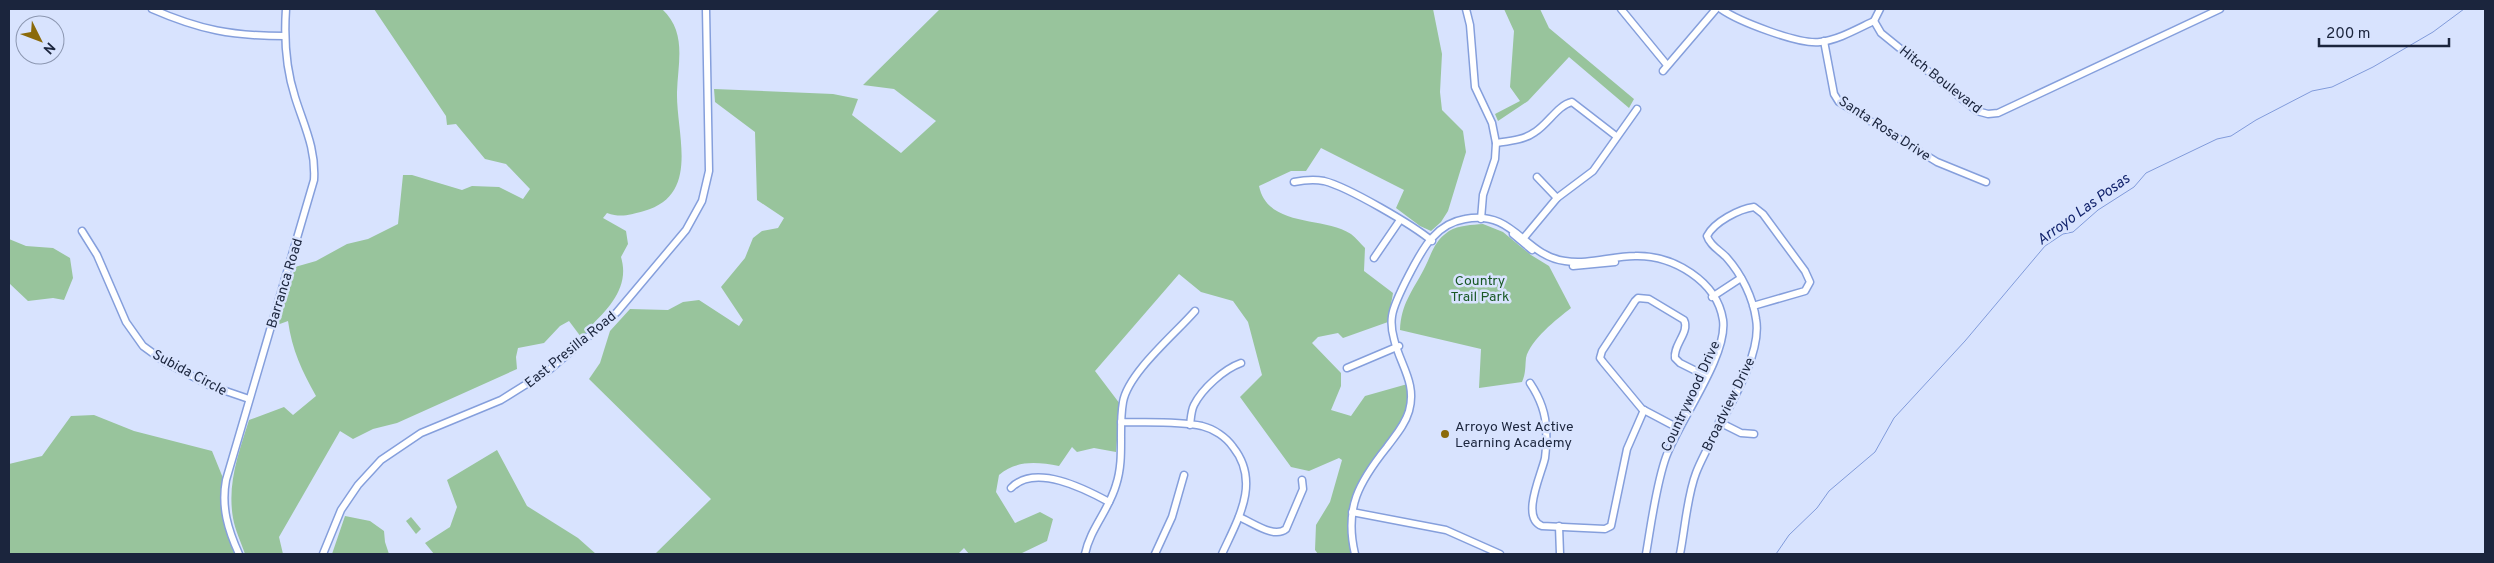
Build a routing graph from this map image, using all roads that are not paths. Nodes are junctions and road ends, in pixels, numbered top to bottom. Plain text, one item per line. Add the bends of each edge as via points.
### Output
1 (152, 9) edge
2 (286, 9) edge
3 (706, 9) edge
4 (1466, 9) edge
5 (1621, 9) edge
6 (1716, 9) edge
7 (1721, 9) edge
8 (1880, 9) edge
9 (2220, 9) edge
10 (1874, 20) junction
11 (285, 36) junction
12 (1824, 41) junction
13 (1637, 109) dead end
14 (1616, 136) junction
15 (1496, 143) junction
16 (1536, 177) dead end
17 (1294, 182) dead end
18 (1986, 182) dead end
19 (1557, 198) junction
20 (1481, 219) junction
21 (1400, 220) junction
22 (82, 231) dead end
23 (1522, 239) junction
24 (1431, 240) junction
25 (1374, 258) dead end
26 (1741, 278) junction
27 (1714, 296) junction
28 (1753, 306) junction
29 (1195, 311) dead end
30 (1398, 346) junction
31 (1241, 363) dead end
32 (1347, 368) dead end
33 (1704, 375) junction
34 (1530, 383) dead end
35 (249, 399) junction
36 (1644, 410) junction
37 (1121, 422) junction
38 (1720, 422) junction
39 (1190, 424) junction
40 (1677, 428) junction
41 (1754, 434) dead end
42 (1184, 475) dead end
43 (1302, 480) dead end
44 (1011, 488) dead end
45 (1109, 502) junction
46 (1354, 512) junction
47 (1239, 517) junction
48 (1559, 526) junction
49 (239, 554) edge
50 (323, 554) edge
51 (1085, 554) edge
52 (1155, 554) edge
53 (1222, 554) edge
54 (1356, 554) edge
55 (1500, 554) edge
56 (1560, 554) edge
57 (1644, 554) edge
58 (1680, 554) edge

1 - 11 street via 221,33
2 - 11 street, Barranca Road
3 - 50 street, East Presilla Road via 709,171 702,201 686,230 617,312 549,370 501,400 420,433 381,460 341,510
4 - 15 street via 1475,87 1492,123
5 - 6 street via 1665,68
7 - 12 street via 1790,38
8 - 10 street
9 - 10 street, Hitch Boulevard via 1998,113 1988,114 1981,113 1961,98 1881,33
10 - 12 street
11 - 35 street, Barranca Road via 291,85 313,147 314,180
12 - 18 street, Santa Rosa Drive via 1833,91 1838,101 1937,162
13 - 14 street
14 - 15 street via 1572,102 1564,105 1533,134
14 - 19 street via 1593,171
15 - 20 street via 1495,159 1483,195
16 - 19 street
17 - 21 street via 1327,182
19 - 23 street
20 - 23 street via 1502,226
20 - 24 street via 1449,227
21 - 24 street
21 - 25 street
22 - 35 street, Subida Circle via 97,255 126,322 143,346 210,386
23 - 27 street via 1543,258 1563,265 1632,260 1655,263 1687,276
24 - 30 street via 1396,310 1394,326
26 - 27 street
26 - 28 street, Broadview Drive
26 - 28 street, Broadview Drive via 1707,236 1732,216 1748,208 1757,208 1810,282 1805,291
27 - 33 street, Countrywood Drive via 1720,328 1716,348
28 - 38 street, Broadview Drive via 1757,329 1755,348
29 - 37 street via 1130,382
30 - 32 street
30 - 46 street via 1414,384 1412,412 1404,429 1366,480
31 - 39 street via 1229,368 1199,397
33 - 36 street via 1675,358 1676,347 1685,329 1684,320 1641,297 1602,350 1600,358
33 - 40 street, Countrywood Drive
34 - 48 street via 1542,404 1546,430 1545,457 1536,484 1532,516 1539,525
35 - 49 street, Barranca Road via 224,495 226,521
36 - 40 street
36 - 48 street via 1629,442 1611,526 1605,529
37 - 39 street
37 - 45 street via 1119,475
38 - 41 street via 1741,433
38 - 58 street, Broadview Drive via 1695,475
39 - 47 street via 1211,429 1231,443 1238,453 1246,472 1247,486
40 - 57 street, Countrywood Drive via 1660,464
42 - 52 street via 1172,516
43 - 47 street via 1297,503 1282,532 1274,533
44 - 45 street via 1020,481 1052,479
45 - 51 street
46 - 54 street via 1352,538
46 - 55 street via 1446,530
47 - 53 street
48 - 56 street

